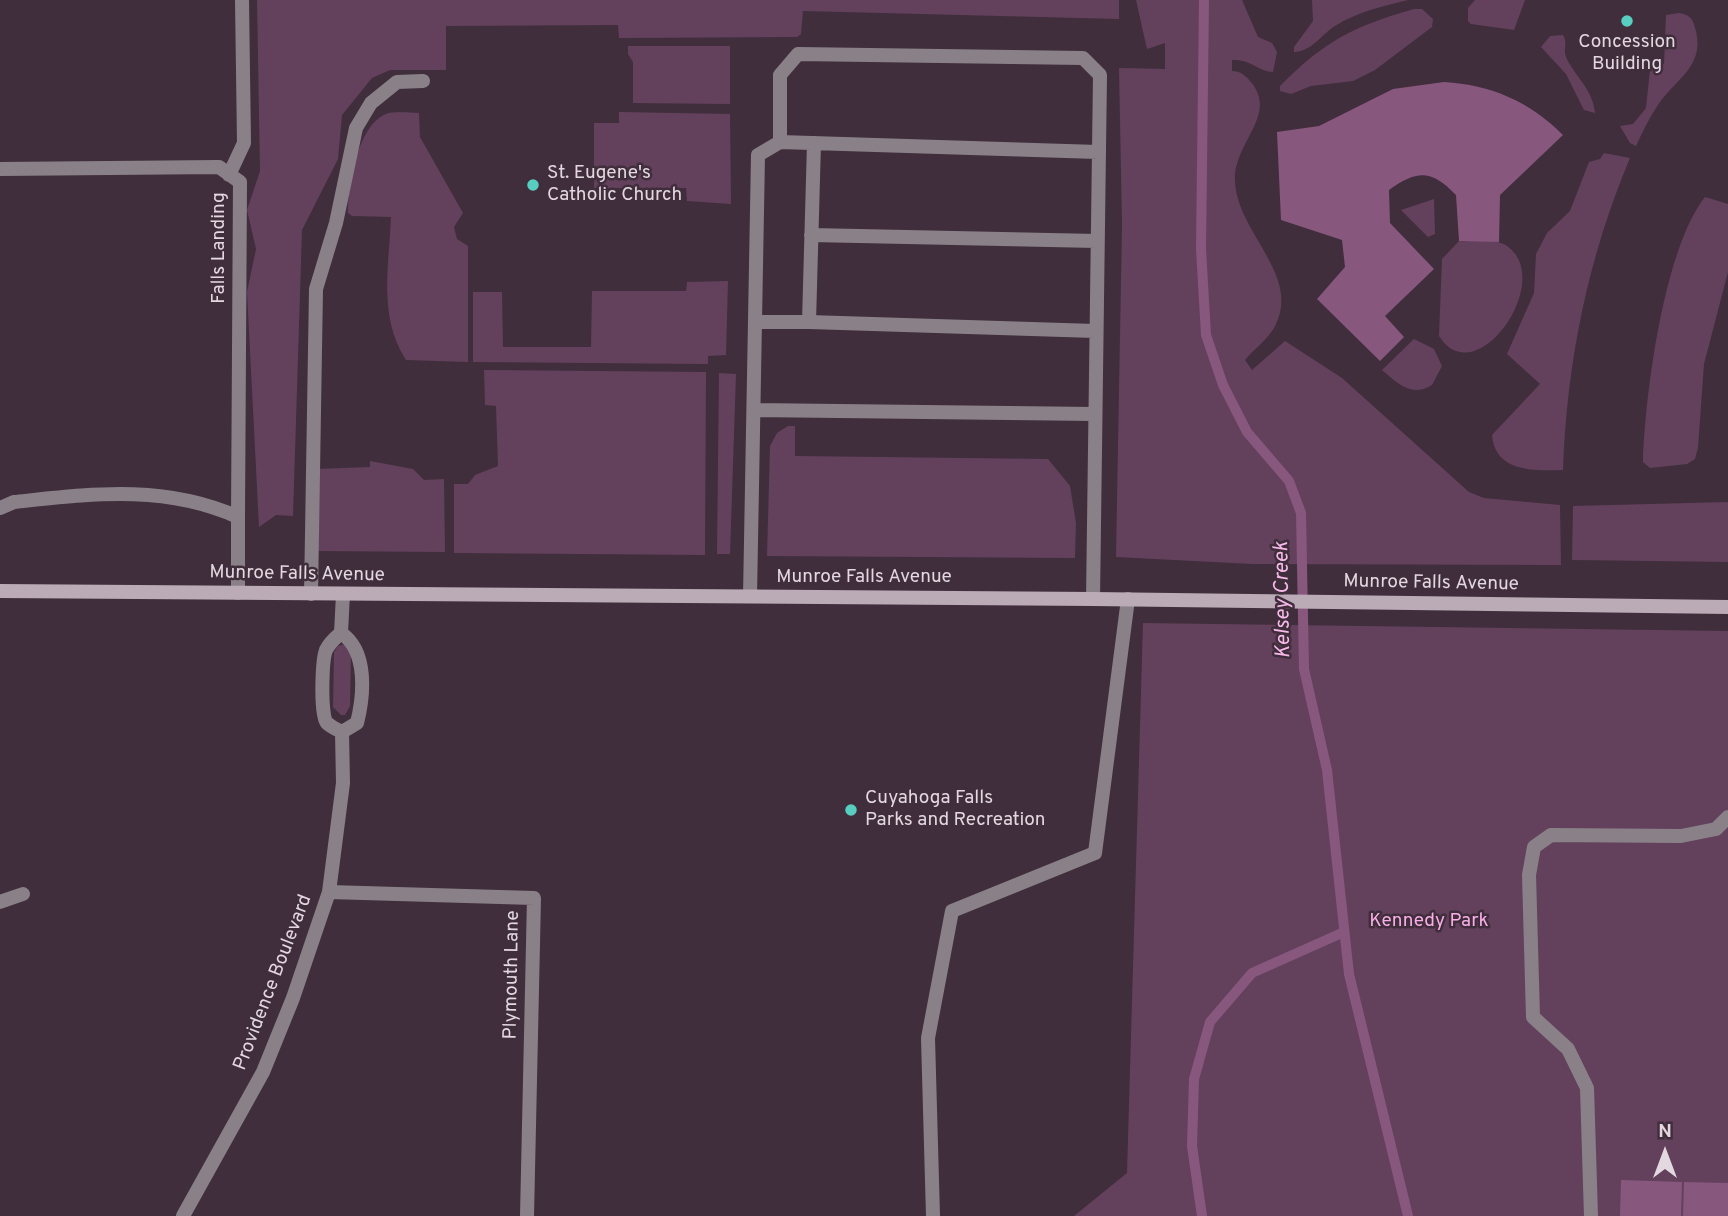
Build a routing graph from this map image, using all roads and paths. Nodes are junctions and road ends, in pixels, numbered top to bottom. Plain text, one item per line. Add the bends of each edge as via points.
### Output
1 (242, 0) edge
2 (423, 81) dead end
3 (780, 142) junction
4 (814, 143) junction
5 (1098, 152) junction
6 (0, 169) edge
7 (229, 175) junction
8 (811, 235) junction
9 (1097, 241) junction
10 (755, 322) junction
11 (809, 322) junction
12 (1095, 331) junction
13 (754, 410) junction
14 (1094, 414) junction
15 (0, 508) edge
16 (238, 517) junction
17 (0, 591) edge
18 (238, 593) junction
19 (311, 594) junction
20 (344, 594) junction
21 (750, 596) junction
22 (1093, 598) junction
23 (1128, 599) junction
24 (1728, 607) edge
25 (341, 633) junction
26 (342, 732) junction
27 (1728, 817) edge
28 (329, 892) junction
29 (23, 894) dead end
30 (0, 902) edge
31 (183, 1216) edge
32 (527, 1216) edge
33 (933, 1216) edge
34 (1591, 1216) edge

1 - 7 street via 244,143
2 - 19 street via 397,82 371,103 356,128 316,289
3 - 4 street
3 - 5 street via 780,75 798,54 1083,58 1100,75
3 - 10 street via 758,155
4 - 5 street
4 - 8 street
5 - 9 street
6 - 7 street, Falls Landing via 219,167
7 - 16 street, Falls Landing via 240,182
8 - 9 street
8 - 11 street
9 - 12 street
10 - 11 street
10 - 13 street
11 - 12 street
12 - 14 street
13 - 14 street
13 - 21 street
14 - 22 street
15 - 16 street via 14,502 110,492 206,502
16 - 18 street, Falls Landing
17 - 18 street, Munroe Falls Avenue
18 - 19 street, Munroe Falls Avenue
19 - 20 street, Munroe Falls Avenue
20 - 21 street, Munroe Falls Avenue
20 - 25 street
21 - 22 street, Munroe Falls Avenue
22 - 23 street, Munroe Falls Avenue
23 - 24 street, Munroe Falls Avenue
23 - 33 street via 1095,853 952,911 928,1038
25 - 26 street via 325,653 324,715 327,723
25 - 26 street via 359,652 360,681 357,723
26 - 28 street, Providence Boulevard via 343,783
27 - 34 street via 1716,829 1681,836 1551,835 1534,847 1529,875 1533,1017 1568,1049 1587,1088
28 - 31 street, Providence Boulevard via 263,1072
28 - 32 street, Plymouth Lane via 534,898
29 - 30 street

